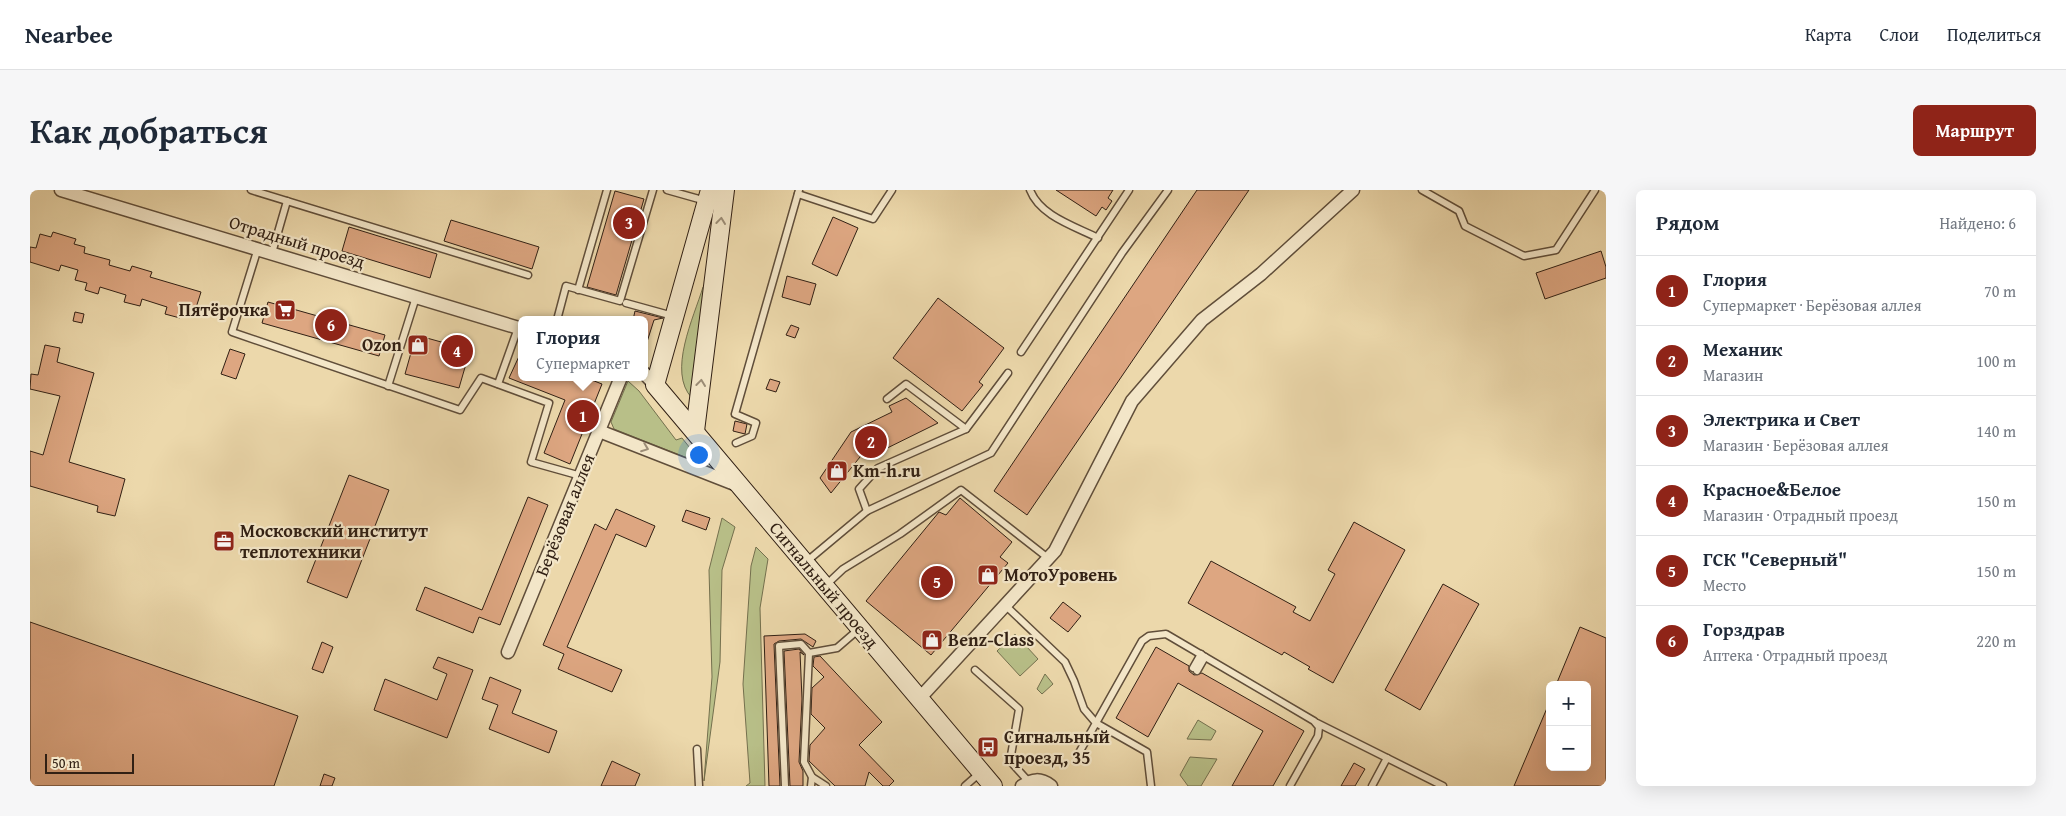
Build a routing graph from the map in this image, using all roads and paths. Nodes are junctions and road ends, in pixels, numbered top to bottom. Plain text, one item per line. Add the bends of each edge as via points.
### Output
1 (61, 190) edge
2 (251, 190) edge
3 (607, 190) edge
4 (653, 190) edge
5 (667, 190) edge
6 (724, 190) edge
7 (892, 190) edge
8 (1030, 190) edge
9 (1129, 190) edge
10 (1168, 190) edge
11 (1353, 190) edge
12 (1422, 190) edge
13 (1595, 190) edge
14 (798, 192) edge
15 (709, 196) edge
16 (287, 201) junction
17 (1098, 238) junction
18 (258, 248) junction
19 (272, 252) junction
20 (528, 275) dead end
21 (578, 290) junction
22 (416, 297) junction
23 (626, 303) dead end
24 (558, 316) edge
25 (674, 316) junction
26 (518, 328) edge
27 (518, 334) edge
28 (1021, 352) dead end
29 (1008, 373) dead end
30 (649, 379) edge
31 (619, 381) edge
32 (498, 384) junction
33 (388, 386) junction
34 (888, 399) dead end
35 (966, 429) junction
36 (599, 431) junction
37 (695, 431) junction
38 (736, 443) dead end
39 (581, 476) junction
40 (738, 485) junction
41 (866, 511) junction
42 (1048, 558) junction
43 (805, 563) junction
44 (825, 586) junction
45 (1005, 605) junction
46 (860, 628) junction
47 (508, 652) dead end
48 (809, 653) junction
49 (1203, 656) junction
50 (1195, 669) dead end
51 (975, 670) dead end
52 (919, 699) junction
53 (1314, 721) junction
54 (1096, 723) junction
55 (697, 749) dead end
56 (1080, 751) dead end
57 (1387, 758) junction
58 (981, 772) junction
59 (812, 777) junction
60 (1025, 784) edge
61 (699, 786) edge
62 (785, 786) edge
63 (811, 786) edge
64 (826, 786) edge
65 (965, 786) edge
66 (993, 786) edge
67 (1051, 786) edge
68 (1151, 786) edge
69 (1290, 786) edge
70 (1372, 786) edge
71 (1443, 786) edge

1 - 18 street, Отрадный проезд
2 - 16 lane
3 - 21 lane
4 - 21 lane via 620,301
5 - 15 lane
37 -> 6 main road
7 - 14 lane via 873,219
8 - 17 lane via 1034,201 1043,209
9 - 17 lane
10 - 41 lane via 1122,253 991,453
11 - 42 street via 1261,274 1202,320 1132,401 1077,511
12 - 13 lane via 1459,211 1464,226 1524,256 1556,250
14 - 38 lane via 735,414 756,423 752,436
15 - 25 main road
16 - 19 lane
16 - 20 lane
17 - 28 lane
18 - 19 street, Отрадный проезд
18 - 33 lane via 232,332
19 - 22 street, Отрадный проезд
21 - 24 lane via 566,286
22 - 26 street, Отрадный проезд
22 - 33 lane
23 - 25 lane
25 - 30 main road
27 - 32 lane
29 - 35 lane
30 - 37 main road, Сигнальный проезд
31 - 36 street, Берёзовая аллея
32 - 33 lane via 481,378 460,410
32 - 39 lane via 549,403 530,462
34 - 35 lane via 906,384
35 - 41 lane via 878,468 859,489
36 - 39 street, Берёзовая аллея
36 -> 40 street
37 - 40 main road, Сигнальный проезд
39 - 47 street, Берёзовая аллея
40 - 43 main road, Сигнальный проезд
41 - 43 lane
42 - 44 lane via 961,490 900,534 843,568
42 - 45 street
43 - 44 main road, Сигнальный проезд
44 - 46 main road, Сигнальный проезд
45 - 52 street
45 - 54 lane via 1065,662 1084,710
46 - 48 lane via 837,648
46 - 52 main road, Сигнальный проезд
48 - 59 lane via 804,762
48 - 62 lane via 801,644 779,646
49 - 50 lane
49 - 53 lane
49 - 54 lane via 1166,634 1150,636 1142,642
51 - 60 lane via 1019,709 1010,761
52 - 58 main road, Сигнальный проезд
53 - 57 lane
53 - 69 lane via 1319,727 1318,736
54 - 56 lane
54 - 68 lane via 1147,752
55 - 61 lane
57 - 70 lane
57 - 71 lane
58 - 65 lane
58 - 66 main road, Сигнальный проезд
59 - 63 lane
59 - 64 lane
60 - 67 street via 1043,780

